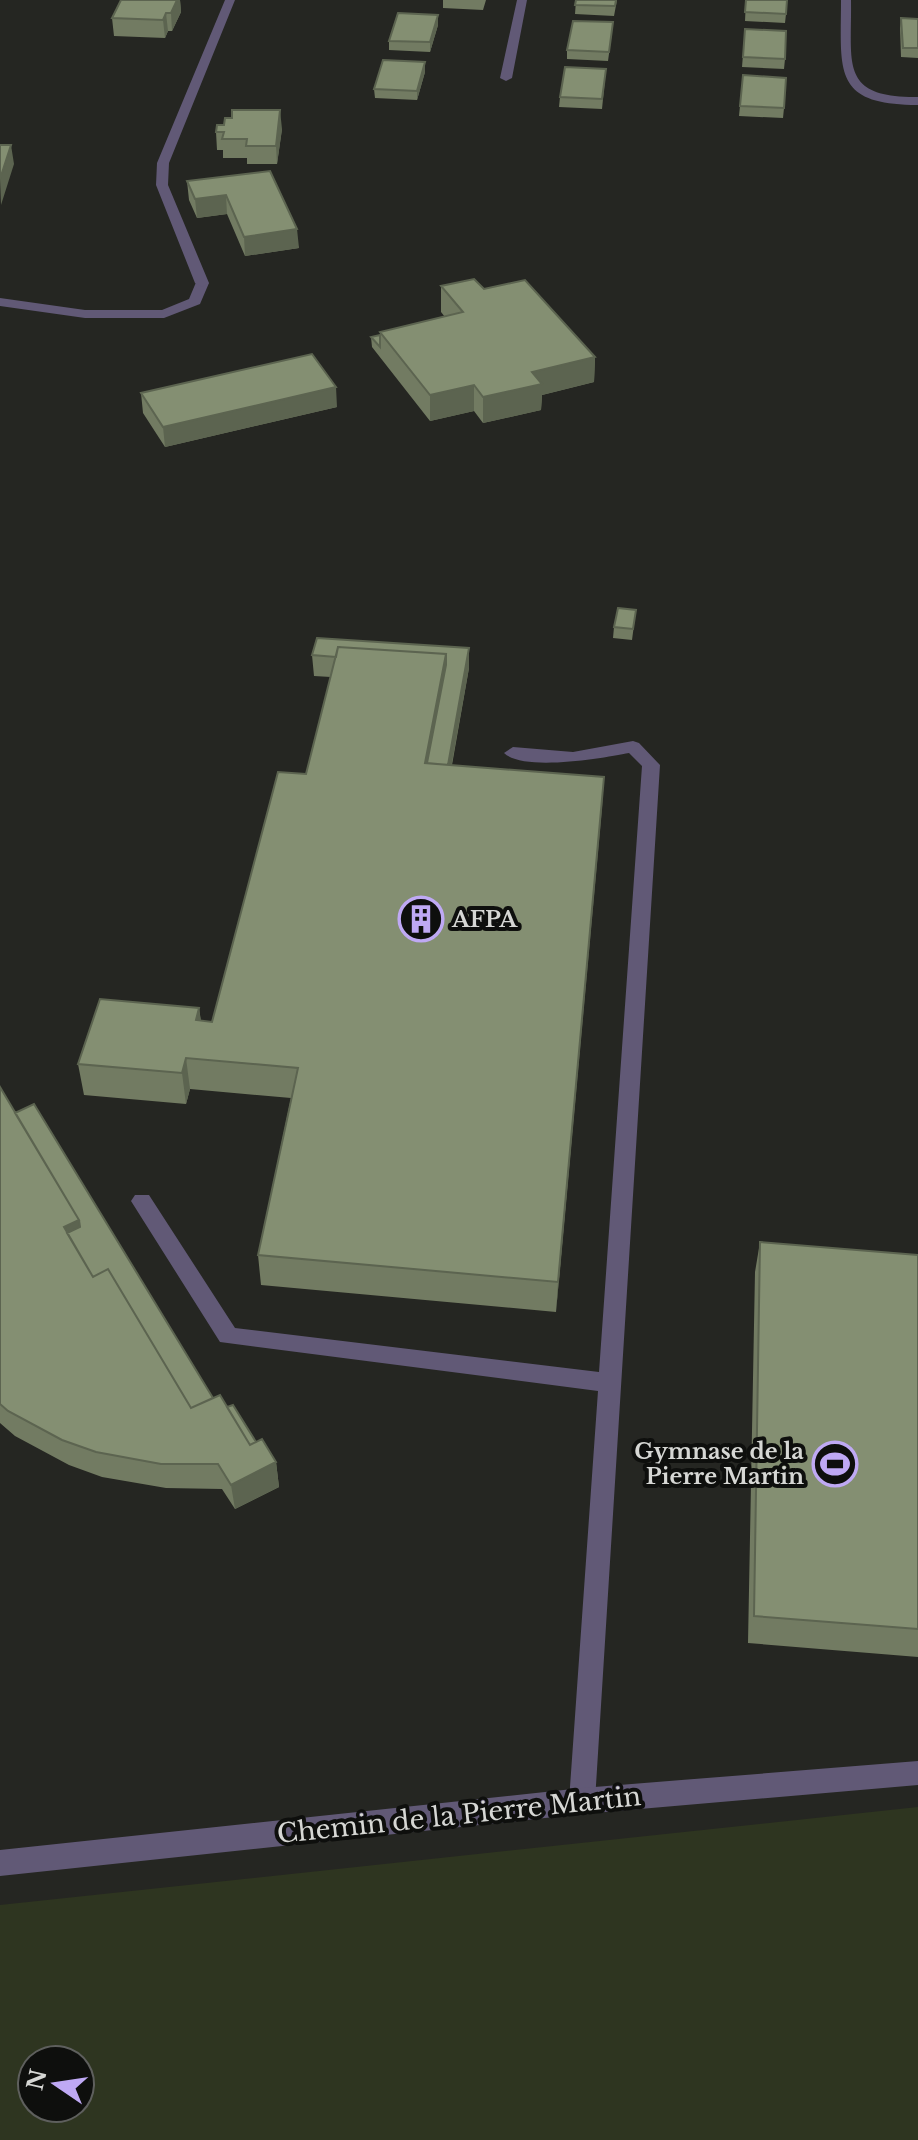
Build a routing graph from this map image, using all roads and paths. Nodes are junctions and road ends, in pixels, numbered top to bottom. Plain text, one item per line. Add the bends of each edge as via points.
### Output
1 (230, 0) edge
2 (522, 0) edge
3 (846, 0) edge
4 (506, 78) dead end
5 (918, 101) edge
6 (0, 302) edge
7 (513, 753) dead end
8 (142, 1201) dead end
9 (611, 1383) junction
10 (918, 1773) edge
11 (582, 1801) junction
12 (0, 1863) edge

1 - 6 street via 163,163 162,185 202,283 195,301 164,314 85,314
2 - 4 street
3 - 5 street via 849,78 859,93
7 - 9 street via 573,758 633,747 651,765
8 - 9 street via 228,1336
9 - 11 street
10 - 11 street, Chemin de la Pierre Martin
11 - 12 street, Chemin de la Pierre Martin

